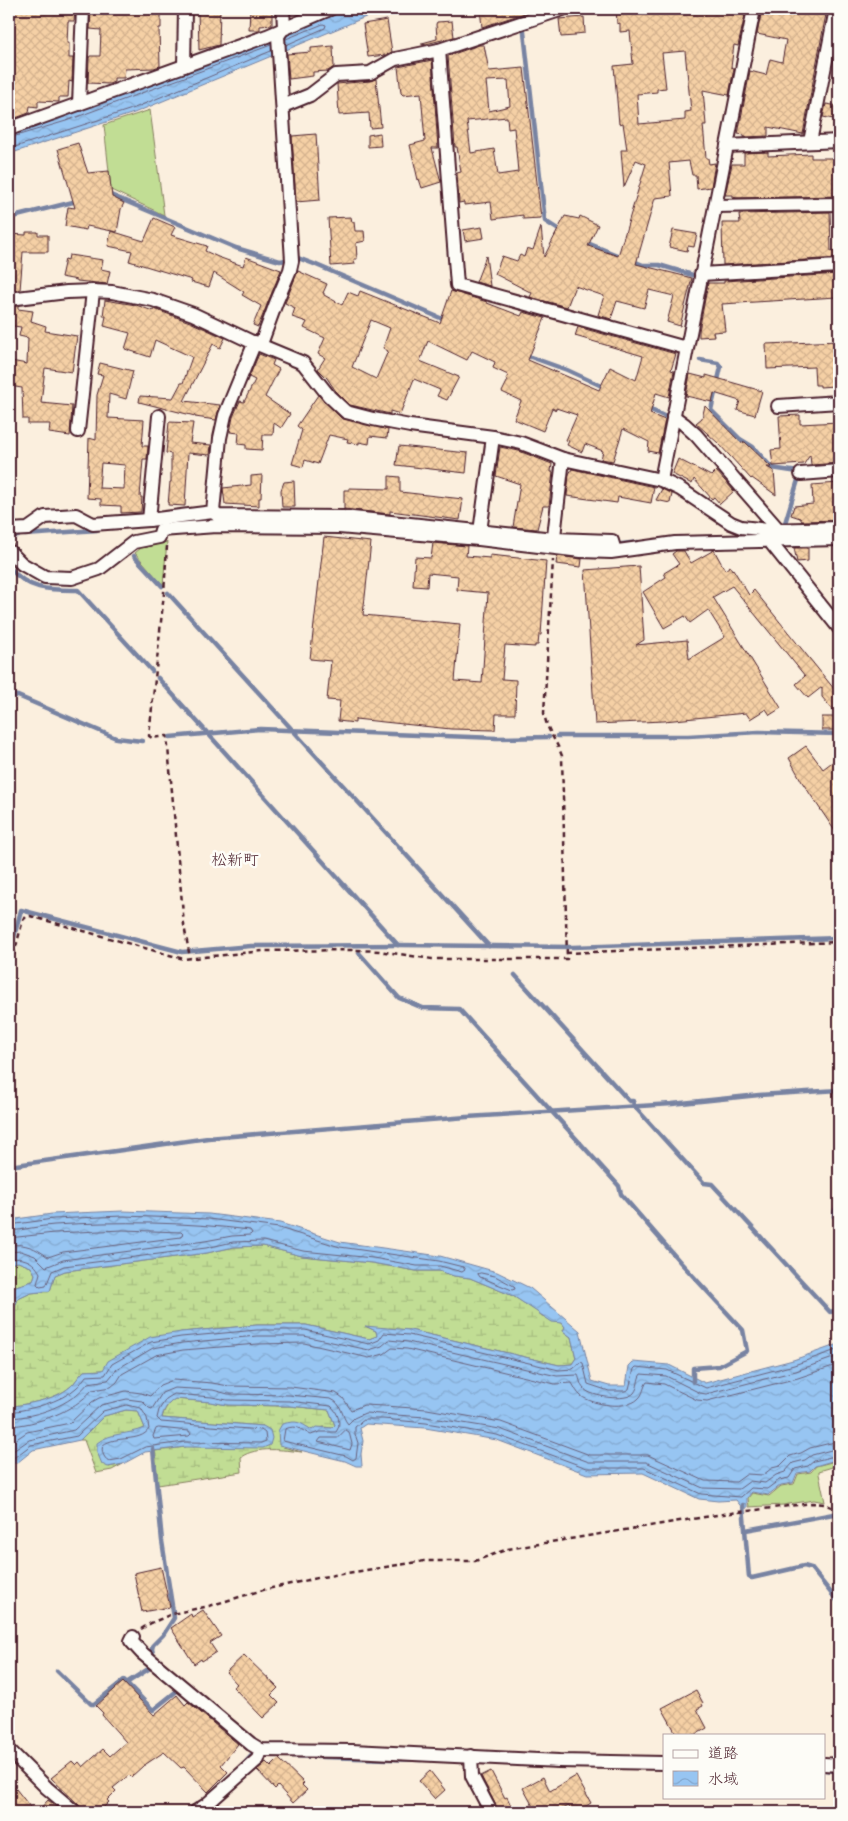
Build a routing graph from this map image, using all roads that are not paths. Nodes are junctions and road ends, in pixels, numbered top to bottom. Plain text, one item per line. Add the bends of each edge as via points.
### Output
1 (83, 9) edge
2 (185, 9) edge
3 (283, 9) edge
4 (330, 9) edge
5 (562, 9) edge
6 (754, 9) edge
7 (836, 9) edge
8 (281, 31) junction
9 (439, 50) junction
10 (184, 66) junction
11 (79, 104) junction
12 (283, 106) junction
13 (9, 129) edge
14 (839, 141) edge
15 (810, 142) junction
16 (727, 146) junction
17 (839, 204) edge
18 (715, 206) junction
19 (839, 266) edge
20 (701, 274) junction
21 (93, 291) junction
22 (9, 299) edge
23 (258, 344) junction
24 (686, 348) junction
25 (839, 402) edge
26 (778, 406) dead end
27 (159, 416) dead end
28 (673, 416) junction
29 (78, 431) dead end
30 (493, 437) junction
31 (563, 458) junction
32 (839, 471) edge
33 (801, 474) dead end
34 (661, 480) junction
35 (214, 512) junction
36 (150, 520) junction
37 (839, 528) edge
38 (9, 530) edge
39 (770, 534) junction
40 (479, 535) junction
41 (839, 539) edge
42 (554, 545) junction
43 (9, 551) edge
44 (839, 628) edge
45 (133, 1637) road end
46 (9, 1750) edge
47 (261, 1750) junction
48 (471, 1760) junction
49 (663, 1762) edge
50 (826, 1764) edge
51 (839, 1765) edge
52 (75, 1812) edge
53 (195, 1812) edge
54 (491, 1812) edge

1 - 11 street
2 - 10 street
3 - 8 street
4 - 8 street
5 - 9 street
6 - 16 street
7 - 15 street
8 - 10 street
8 - 12 street via 279,56
9 - 12 street via 395,59 370,73 336,75 310,95
9 - 24 street via 457,285
10 - 11 street
11 - 13 street
12 - 23 street via 292,258 290,270
14 - 15 street
15 - 16 street
16 - 18 street
17 - 18 street
18 - 20 street
19 - 20 street
20 - 24 street
21 - 22 street
21 - 23 street via 153,300 193,314
21 - 29 street
23 - 30 street via 303,363 333,401 346,412 410,426
23 - 35 street via 225,415
24 - 28 street
25 - 26 street
27 - 36 street
28 - 34 street
28 - 39 street via 696,435
30 - 31 street
30 - 40 street
31 - 34 street
31 - 42 street
32 - 33 street
34 - 39 street via 692,496 731,523
35 - 36 street
35 - 40 street via 218,516 343,516
36 - 38 street via 93,524 76,515 45,517 28,529
37 - 39 street
39 - 41 street
39 - 42 street via 614,547 612,542
39 - 44 street via 819,605
40 - 42 street
40 - 43 street via 329,527 216,526 161,530 158,537 134,542 99,569 72,578 45,577 22,564
45 - 47 street via 134,1646 152,1662
46 - 52 street
47 - 48 street via 352,1751
47 - 53 street via 258,1759
48 - 49 street
48 - 54 street via 472,1776
50 - 51 street

